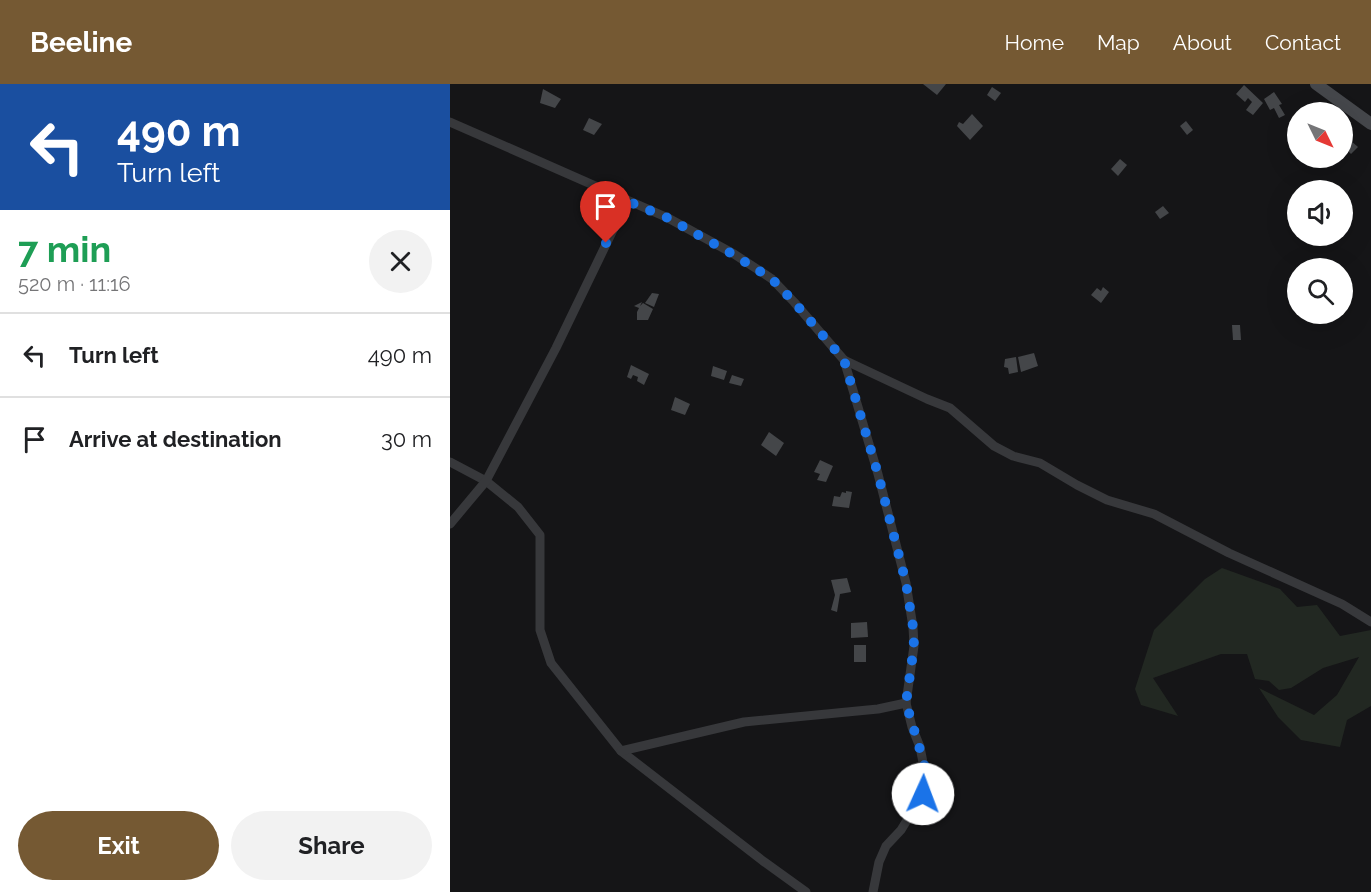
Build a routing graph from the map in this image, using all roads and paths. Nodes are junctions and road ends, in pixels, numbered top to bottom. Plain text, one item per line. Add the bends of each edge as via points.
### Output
1 (1316, 84) edge
2 (450, 122) edge
3 (1371, 124) edge
4 (627, 201) junction
5 (844, 360) junction
6 (450, 462) edge
7 (486, 481) junction
8 (450, 524) edge
9 (1371, 622) edge
10 (906, 703) junction
11 (621, 751) junction
12 (806, 892) edge
13 (873, 892) edge

1 - 3 main road
2 - 4 street
4 - 5 street via 668,218 772,279
4 - 7 street
5 - 9 street via 950,408 994,446 1013,456 1040,463 1107,500 1154,514 1228,554 1342,604
5 - 10 street via 906,583 914,646
6 - 7 street
7 - 8 street
7 - 11 street via 518,507 540,535 540,630 551,663
10 - 11 street via 744,722
10 - 13 street via 924,763 925,786 917,805 886,846
11 - 12 street

